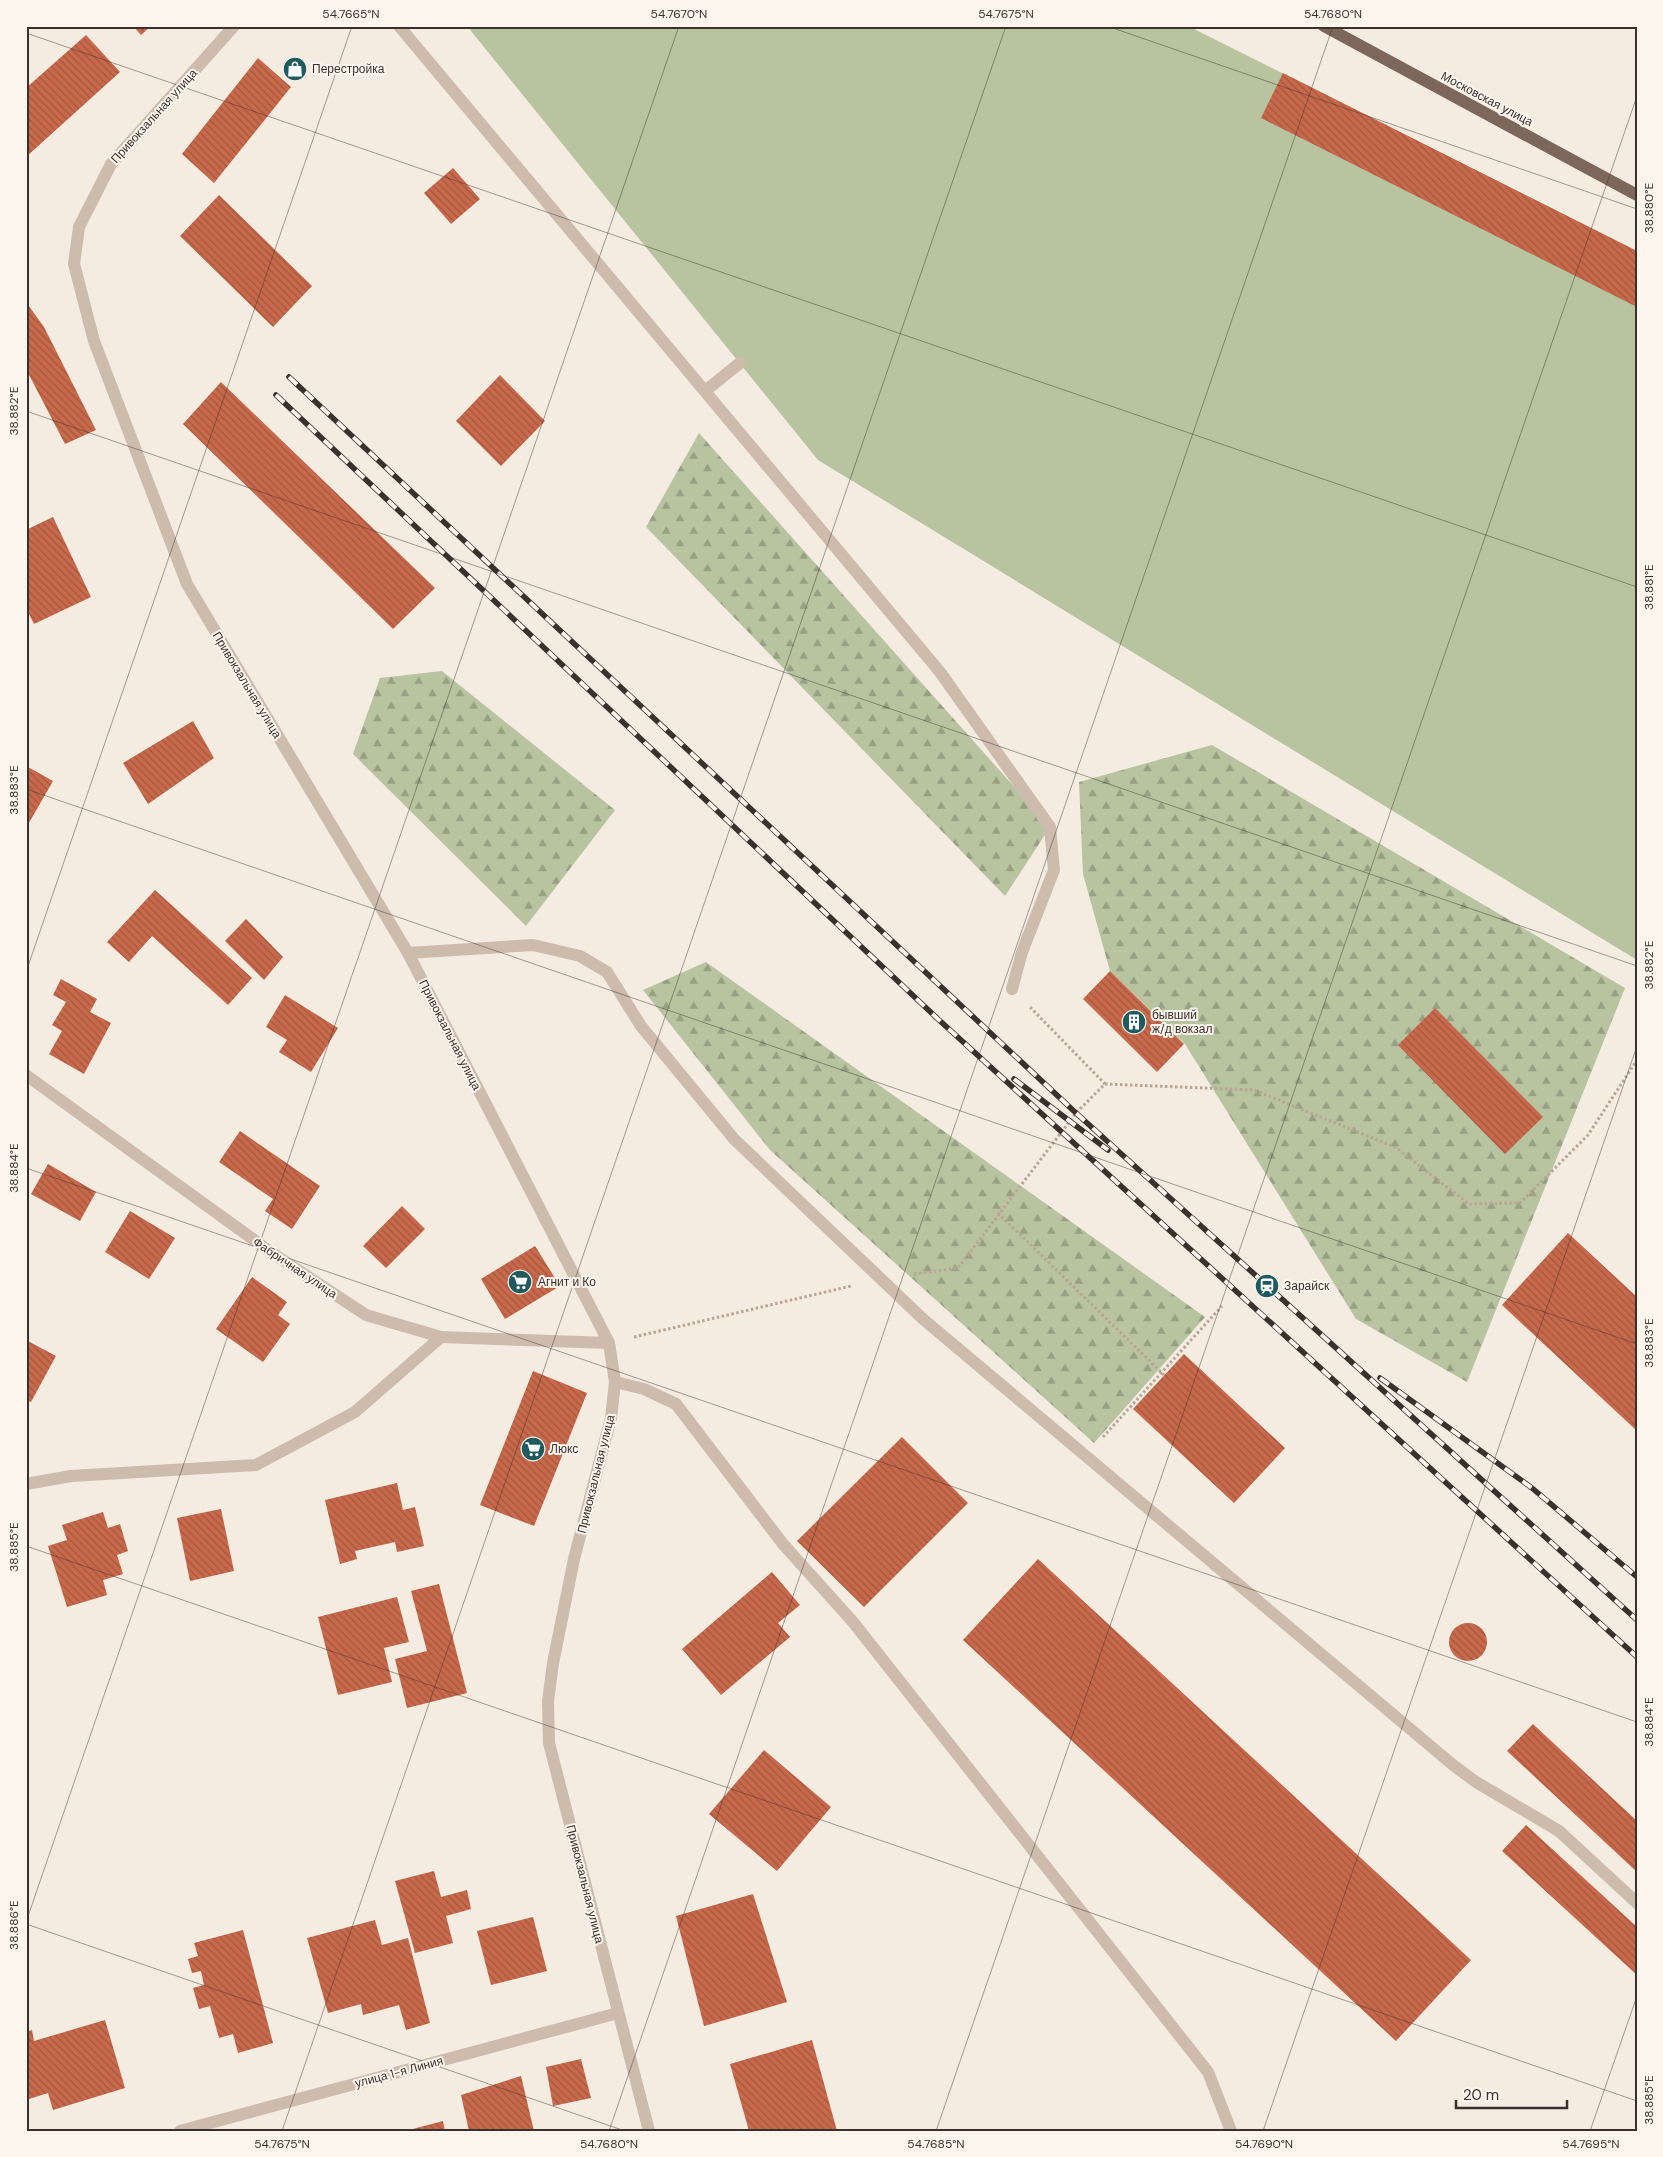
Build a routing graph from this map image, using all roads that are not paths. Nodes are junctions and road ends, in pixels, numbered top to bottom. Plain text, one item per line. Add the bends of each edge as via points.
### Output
1 (234, 26) edge
2 (400, 26) edge
3 (1324, 26) edge
4 (1637, 195) edge
5 (740, 363) dead end
6 (705, 391) junction
7 (408, 953) junction
8 (1012, 989) road end
9 (26, 1075) edge
10 (441, 1337) junction
11 (608, 1343) junction
12 (615, 1382) junction
13 (26, 1484) edge
14 (1637, 1902) edge
15 (618, 2013) junction
16 (180, 2131) edge
17 (649, 2131) edge
18 (1230, 2131) edge

1 - 7 street, Привокзальная улица via 111,164 79,227 74,264 94,341 187,584
2 - 6 street
3 - 4 main road, Московская улица
5 - 6 street
6 - 8 street via 940,672 1050,827 1054,870 1022,952
7 - 11 street, Привокзальная улица
7 - 14 street via 533,946 580,956 607,972 641,1026 734,1139 923,1319 1454,1765 1476,1782 1559,1831
9 - 10 street, Фабричная улица via 272,1253 366,1315
10 - 11 street, Фабричная улица
10 - 13 street via 355,1412 256,1465 71,1476
11 - 12 street, Привокзальная улица
12 - 15 street, Привокзальная улица via 611,1418 574,1559 548,1701 549,1743
12 - 18 street via 644,1389 676,1404 783,1544 853,1622 1208,2072
15 - 16 street, улица 1-я Линия
15 - 17 street, Привокзальная улица

